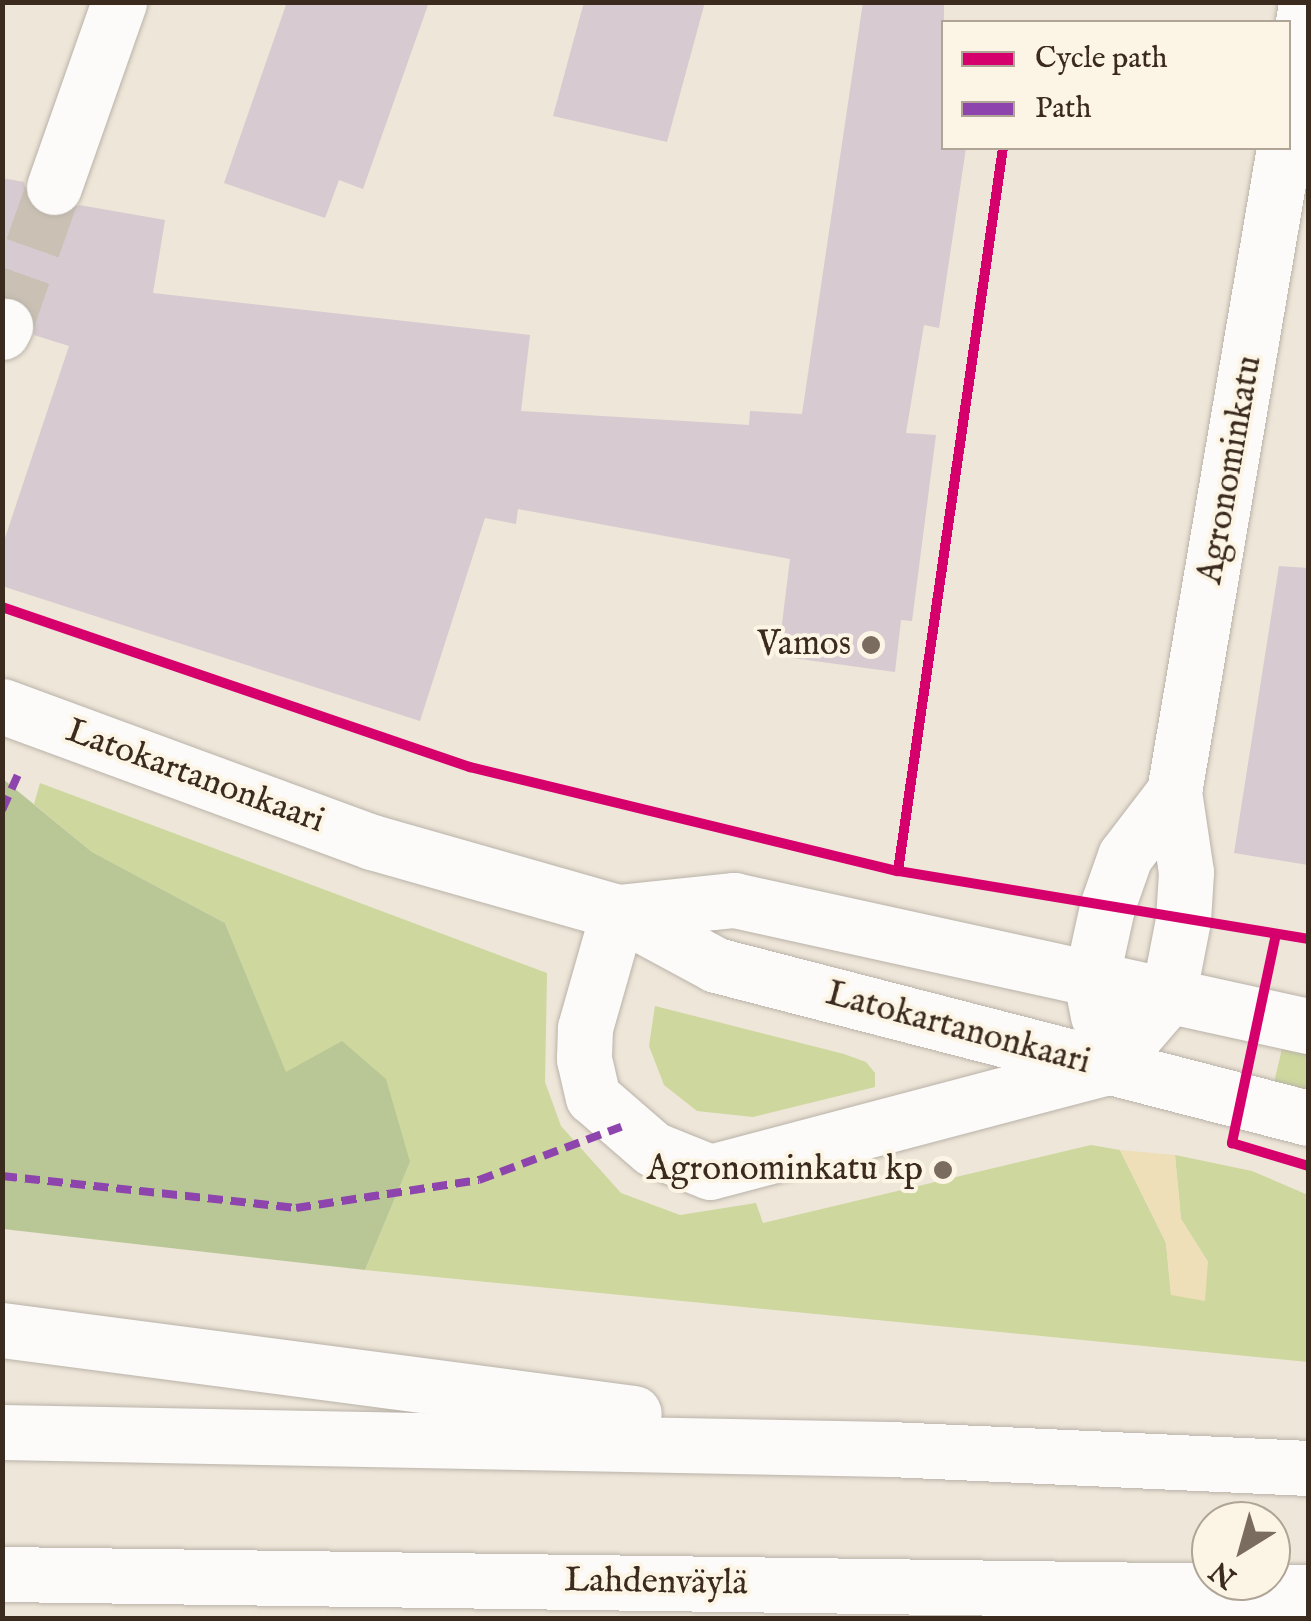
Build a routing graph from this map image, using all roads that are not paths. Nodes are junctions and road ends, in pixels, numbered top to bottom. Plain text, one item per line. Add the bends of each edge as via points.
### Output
1 (119, 2) edge
2 (1306, 2) edge
3 (1291, 100) edge
4 (1284, 150) edge
5 (54, 187) tunnel mouth
6 (2, 706) edge
7 (1174, 792) junction
8 (618, 912) junction
9 (1091, 980) junction
10 (1168, 997) junction
11 (1308, 1026) edge
12 (1108, 1068) junction
13 (1308, 1118) edge
14 (2, 1330) edge
15 (2, 1432) edge
16 (890, 1449) junction
17 (1308, 1468) edge
18 (2, 1574) edge
19 (1308, 1592) edge

1 - 5 main road
2 - 3 main road
4 - 7 main road, Agronominkatu
6 - 8 main road, Latokartanonkaari via 372,842
7 - 9 main road, Agronominkatu via 1125,856
7 - 10 main road, Agronominkatu via 1186,872
8 - 9 main road, Latokartanonkaari via 734,900
8 - 12 main road, Latokartanonkaari via 716,965
8 - 12 main road via 586,1028 592,1097 653,1149 710,1172
9 - 10 main road, Latokartanonkaari
9 - 12 main road, Agronominkatu
10 - 11 main road, Latokartanonkaari
10 - 12 main road
12 - 13 main road, Latokartanonkaari
14 - 16 main road
15 - 16 main road
16 - 17 main road
18 - 19 main road, Lahdenväylä

